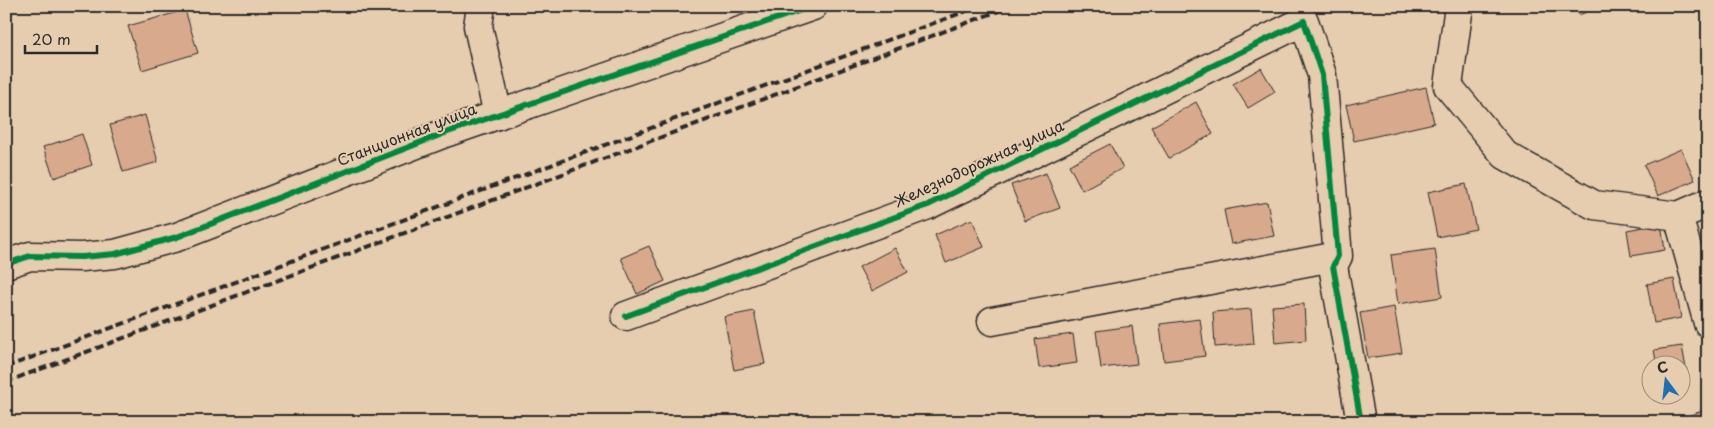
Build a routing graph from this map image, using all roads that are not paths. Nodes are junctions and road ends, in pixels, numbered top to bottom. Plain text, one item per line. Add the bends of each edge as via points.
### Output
1 (480, 6) edge
2 (813, 6) edge
3 (1460, 6) edge
4 (498, 115) junction
5 (1708, 203) edge
6 (1678, 216) junction
7 (1338, 256) junction
8 (6, 264) edge
9 (626, 316) dead end
10 (992, 321) dead end
11 (1708, 323) edge
12 (1361, 422) edge

1 - 4 street via 478,26
2 - 4 street, Станционная улица
3 - 6 street via 1448,86 1505,155 1594,205
4 - 8 street, Станционная улица via 177,237 115,254 30,256
5 - 6 street
6 - 11 street
7 - 9 street, Железнодорожная улица via 1322,75 1304,21 928,206
7 - 10 street
7 - 12 street via 1333,266

